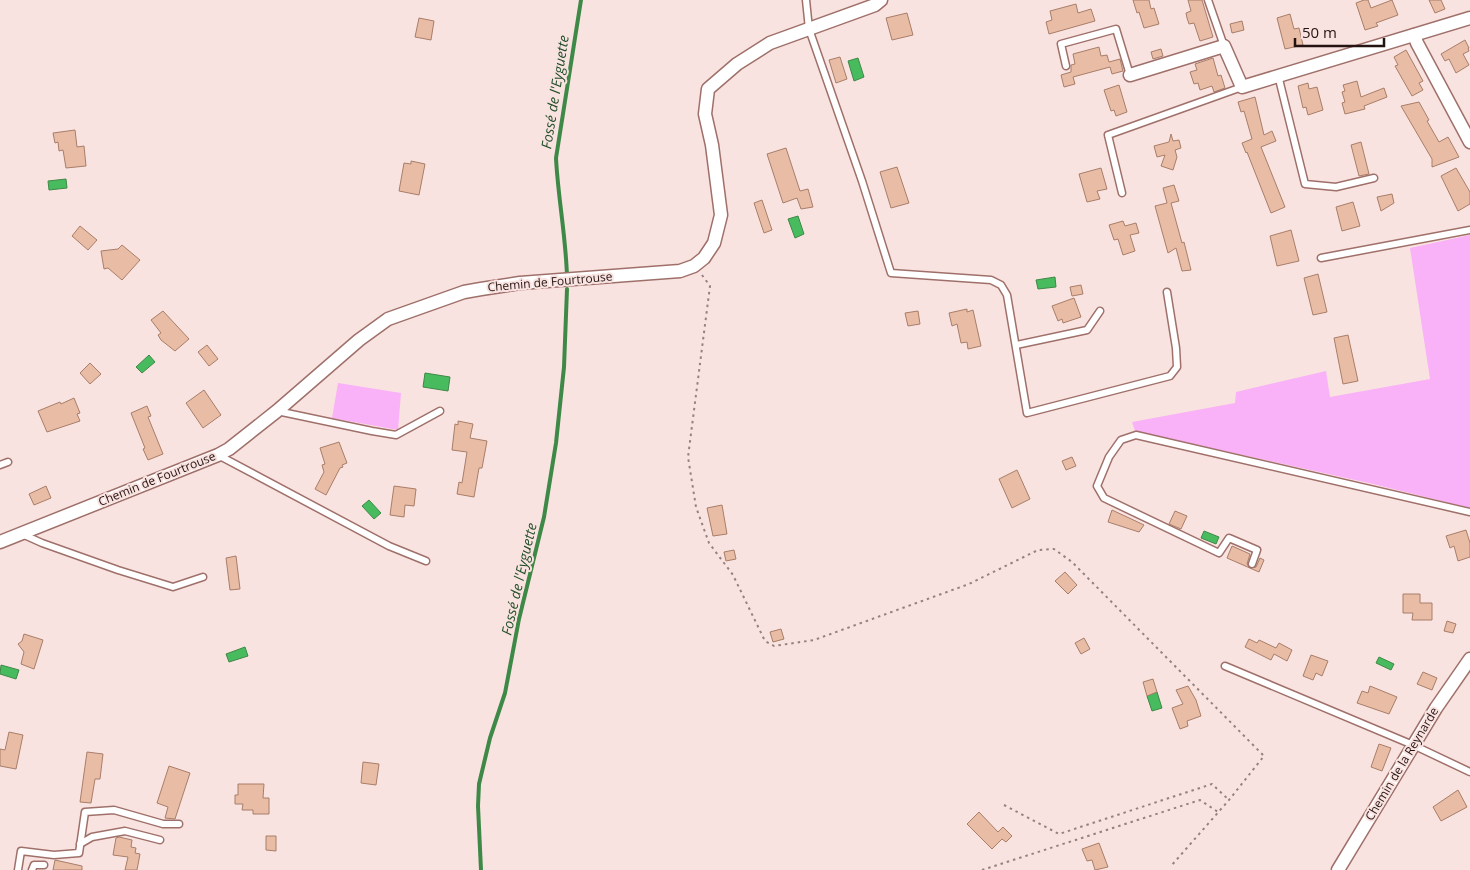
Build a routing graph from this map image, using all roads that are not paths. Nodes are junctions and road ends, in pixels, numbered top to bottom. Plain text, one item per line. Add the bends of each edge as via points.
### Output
1 (806, 0) edge
2 (881, 0) edge
3 (1208, 0) edge
4 (1470, 18) edge
5 (809, 29) junction
6 (1414, 35) junction
7 (1224, 46) junction
8 (1066, 66) dead end
9 (1130, 74) joint
10 (1278, 75) junction
11 (1242, 87) junction
12 (1470, 142) edge
13 (1374, 178) dead end
14 (1122, 192) dead end
15 (1470, 230) edge
16 (1321, 258) dead end
17 (1167, 292) dead end
18 (1100, 311) dead end
19 (1016, 345) junction
20 (277, 411) junction
21 (440, 411) dead end
22 (218, 455) junction
23 (8, 462) dead end
24 (0, 465) edge
25 (1470, 512) edge
26 (20, 534) junction
27 (0, 542) edge
28 (426, 560) dead end
29 (1252, 564) dead end
30 (203, 577) dead end
31 (1470, 659) edge
32 (1225, 666) dead end
33 (1413, 745) junction
34 (1470, 772) edge
35 (179, 824) dead end
36 (160, 840) dead end
37 (80, 844) junction
38 (44, 865) dead end
39 (18, 870) edge
40 (32, 870) edge
41 (1338, 870) edge

1 - 5 lane
2 - 5 street
3 - 7 lane
4 - 6 street
5 - 19 lane via 891,274 991,280 1001,285 1007,295
5 - 20 street, Chemin de Fourtrouse via 770,43 737,64 708,89 705,114 721,215 714,242 704,258 694,266 680,271 520,282 464,292 388,319
6 - 10 street
6 - 12 street
7 - 9 street
7 - 11 street
8 - 9 lane via 1061,44 1116,29
10 - 11 street
10 - 13 lane via 1306,184 1336,187
11 - 14 lane via 1108,135
15 - 16 lane
17 - 19 lane via 1177,367 1170,376 1027,412
18 - 19 lane via 1087,330
20 - 21 lane via 396,435
20 - 22 street, Chemin de Fourtrouse
22 - 26 street, Chemin de Fourtrouse
22 - 28 lane via 389,546
23 - 24 lane
25 - 29 lane via 1136,434 1121,440 1097,486 1104,498 1220,553 1229,538 1244,544 1257,550
26 - 27 street, Chemin de Fourtrouse
26 - 30 lane via 173,587
31 - 33 street, Chemin de la Reynarde
32 - 33 lane
33 - 34 lane
33 - 41 street, Chemin de la Reynarde
35 - 37 lane via 163,824 114,810 85,812
36 - 37 lane via 124,831
37 - 39 lane via 79,853 54,855 21,851
38 - 40 lane via 34,865

